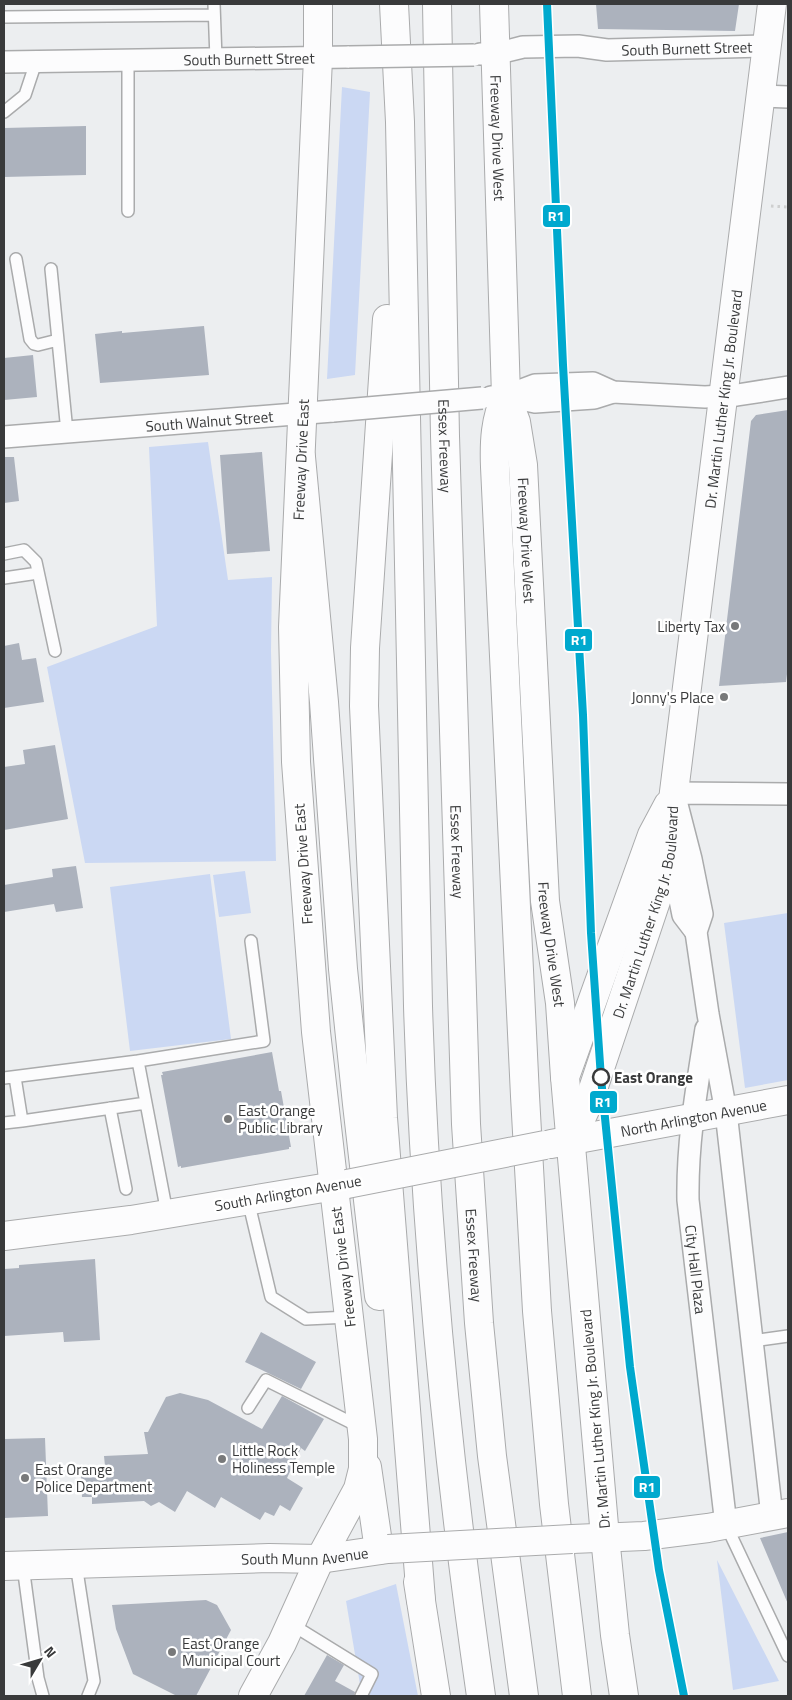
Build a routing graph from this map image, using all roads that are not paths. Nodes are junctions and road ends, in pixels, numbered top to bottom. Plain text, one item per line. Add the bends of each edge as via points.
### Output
1 (318, 4) edge
2 (394, 4) edge
3 (437, 4) edge
4 (494, 4) edge
5 (772, 4) edge
6 (214, 9) edge
7 (4, 17) edge
8 (766, 46) junction
9 (485, 54) junction
10 (318, 58) junction
11 (216, 59) junction
12 (128, 60) junction
13 (4, 62) edge
14 (36, 62) junction
15 (760, 96) junction
16 (788, 97) edge
17 (4, 112) edge
18 (400, 122) junction
19 (128, 211) dead end
20 (16, 259) dead end
21 (51, 269) dead end
22 (58, 340) junction
23 (788, 387) edge
24 (494, 397) junction
25 (722, 397) junction
26 (303, 413) junction
27 (67, 432) junction
28 (4, 437) edge
29 (301, 457) junction
30 (4, 554) edge
31 (38, 573) junction
32 (4, 578) edge
33 (55, 650) dead end
34 (674, 793) junction
35 (788, 794) edge
36 (670, 848) junction
37 (696, 932) junction
38 (251, 941) dead end
39 (708, 1014) junction
40 (138, 1060) junction
41 (9, 1078) edge
42 (565, 1078) junction
43 (788, 1100) edge
44 (146, 1104) junction
45 (110, 1108) junction
46 (726, 1112) junction
47 (692, 1118) junction
48 (22, 1121) junction
49 (4, 1123) edge
50 (558, 1143) junction
51 (340, 1185) junction
52 (126, 1189) dead end
53 (248, 1200) junction
54 (167, 1214) junction
55 (4, 1236) edge
56 (349, 1316) junction
57 (788, 1336) edge
58 (752, 1342) junction
59 (248, 1408) dead end
60 (362, 1433) junction
61 (780, 1514) edge
62 (726, 1525) junction
63 (605, 1537) junction
64 (384, 1549) junction
65 (320, 1559) junction
66 (76, 1564) junction
67 (14, 1566) edge
68 (421, 1600) junction
69 (291, 1624) junction
70 (788, 1656) edge
71 (43, 1696) edge
72 (88, 1696) edge
73 (253, 1696) edge
74 (361, 1696) edge
75 (436, 1696) edge
76 (481, 1696) edge
77 (524, 1696) edge
78 (577, 1696) edge
79 (624, 1696) edge

1 - 10 main road, Freeway Drive East
2 - 18 main road
3 - 77 main road, Essex Freeway via 445,427 466,1124 479,1323
4 - 9 main road, Freeway Drive West
5 - 8 main road, Dr. Martin Luther King Jr. Boulevard
6 - 7 lane
6 - 11 lane
8 - 9 street, South Burnett Street via 607,50 578,46 523,47
8 - 15 main road, Dr. Martin Luther King Jr. Boulevard
9 - 10 street, South Burnett Street, bridge
9 - 24 main road, Freeway Drive West
10 - 11 street, South Burnett Street
10 - 26 main road, Freeway Drive East
11 - 12 street, South Burnett Street
12 - 14 street, South Burnett Street
12 - 19 lane
13 - 14 street, South Burnett Street
14 - 17 lane via 25,95
15 - 16 street
15 - 25 main road, Dr. Martin Luther King Jr. Boulevard
18 - 68 main road via 365,648 364,706 383,1118
18 - 76 main road via 423,1138 443,1399
20 - 22 lane via 30,339 38,345
21 - 22 lane
22 - 27 lane
23 - 25 street, South Walnut Street
24 - 25 street, South Walnut Street via 534,384 593,383 613,392
24 - 26 street, South Walnut Street, bridge
24 - 42 main road, Freeway Drive West via 516,422 523,465 545,901 560,1004
24 - 78 main road via 501,407 496,427 495,467 525,1096 543,1389
25 - 34 main road, Dr. Martin Luther King Jr. Boulevard
26 - 27 street, South Walnut Street
26 - 29 main road, Freeway Drive East
27 - 28 street, South Walnut Street
29 - 51 main road, Freeway Drive East via 293,627 296,762 314,1007
29 - 68 main road via 354,1075 387,1369
30 - 31 lane via 24,550 36,562
31 - 32 lane
31 - 33 lane
34 - 35 street
34 - 36 main road, Dr. Martin Luther King Jr. Boulevard
34 - 37 street, City Hall Plaza via 700,901 702,914
34 - 42 main road, Dr. Martin Luther King Jr. Boulevard via 652,836
36 - 37 street, City Hall Plaza via 683,914
36 - 50 main road, Dr. Martin Luther King Jr. Boulevard via 665,874 588,1101
37 - 39 street, City Hall Plaza
38 - 40 lane via 264,1041
39 - 46 street, City Hall Plaza
39 - 47 street, City Hall Plaza
40 - 41 lane
40 - 44 lane
41 - 48 lane
42 - 50 main road, Dr. Martin Luther King Jr. Boulevard
43 - 46 main road, North Arlington Avenue
44 - 45 lane
44 - 54 lane
45 - 48 lane
45 - 52 lane
46 - 47 main road, North Arlington Avenue
46 - 58 street, City Hall Plaza
47 - 50 main road, North Arlington Avenue
47 - 62 street, City Hall Plaza via 688,1200
48 - 49 lane
50 - 51 main road, South Arlington Avenue, bridge
50 - 63 main road, Dr. Martin Luther King Jr. Boulevard
51 - 53 main road, South Arlington Avenue
51 - 56 main road, Freeway Drive East
53 - 54 main road, South Arlington Avenue
53 - 56 lane via 271,1297 306,1319
54 - 55 main road, South Arlington Avenue
56 - 60 main road, Freeway Drive East
57 - 58 lane
58 - 61 street, City Hall Plaza
59 - 60 lane via 266,1380
60 - 64 main road
60 - 65 main road, Freeway Drive East via 363,1469 358,1489
61 - 62 main road, South Munn Avenue
62 - 63 main road, South Munn Avenue via 644,1536
62 - 70 lane
63 - 64 main road, South Munn Avenue, bridge
63 - 79 main road, Dr. Martin Luther King Jr. Boulevard
64 - 65 main road, South Munn Avenue
65 - 66 main road, South Munn Avenue
65 - 69 main road, Freeway Drive East
66 - 67 main road, South Munn Avenue
66 - 72 lane via 94,1681
67 - 71 lane
68 - 75 main road
69 - 73 main road, Freeway Drive East
69 - 74 lane via 372,1674

